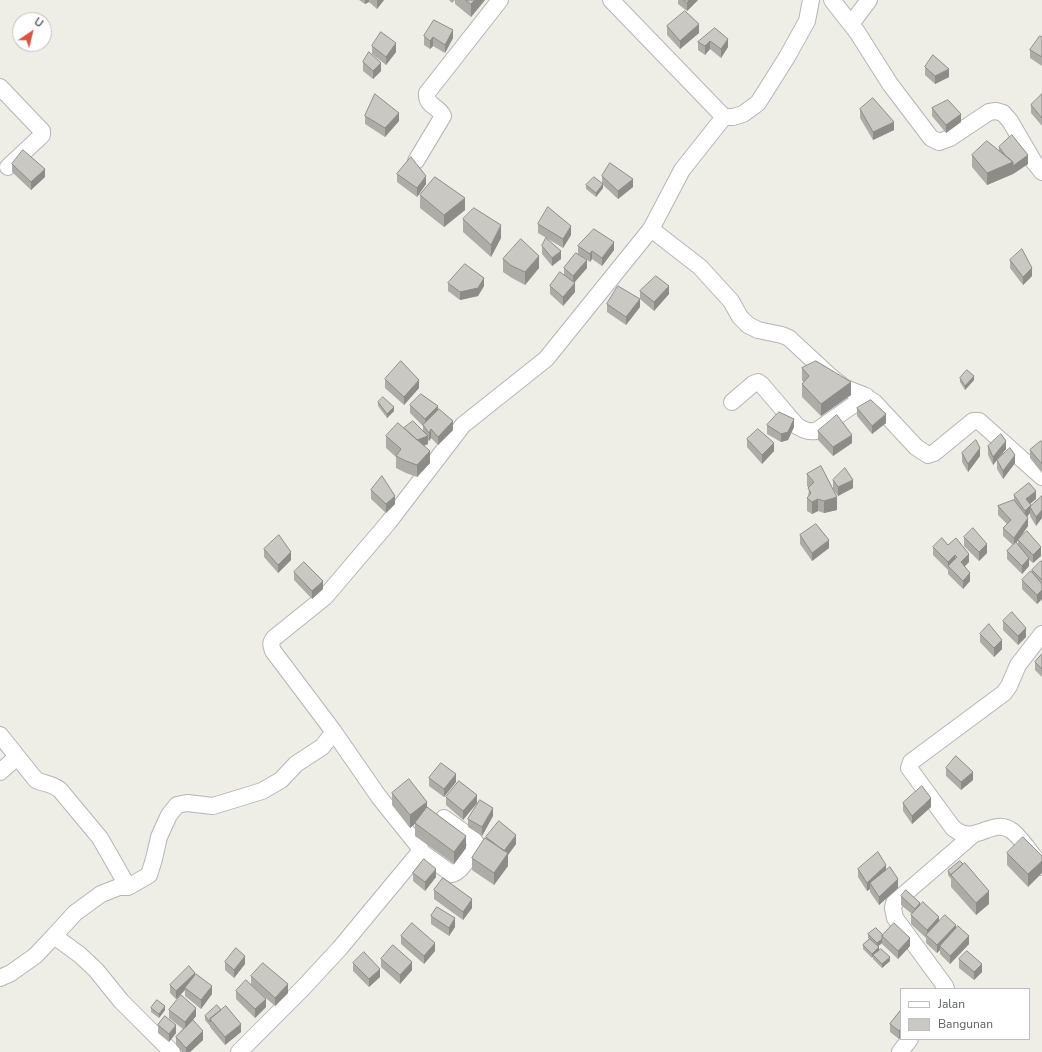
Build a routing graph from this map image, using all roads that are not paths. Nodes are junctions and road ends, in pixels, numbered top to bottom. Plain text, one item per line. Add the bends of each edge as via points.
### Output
1 (500, 0) edge
2 (611, 0) edge
3 (811, 0) edge
4 (832, 0) edge
5 (869, 0) edge
6 (851, 24) junction
7 (0, 87) edge
8 (724, 117) junction
9 (416, 161) edge
10 (8, 167) dead end
11 (1042, 172) edge
12 (650, 229) junction
13 (866, 396) junction
14 (732, 402) dead end
15 (1042, 477) edge
16 (1039, 644) edge
17 (334, 732) junction
18 (0, 735) edge
19 (17, 757) junction
20 (0, 772) edge
21 (444, 818) edge
22 (974, 834) junction
23 (420, 851) junction
24 (1042, 868) edge
25 (128, 887) junction
26 (54, 936) junction
27 (0, 978) edge
28 (946, 988) edge
29 (909, 1040) edge
30 (172, 1052) edge
31 (239, 1052) edge
32 (900, 1052) edge

1 - 9 street via 427,93 428,102 443,116
2 - 8 street
3 - 8 street via 807,21 758,103 743,114
4 - 6 street
5 - 6 street
6 - 11 street via 890,84 931,138 939,142 950,138 989,112 1003,113
7 - 10 street via 42,130 42,135
8 - 12 street via 682,170
12 - 13 street via 700,267 731,301 748,325 789,338 845,388
12 - 17 street via 546,359 463,425 388,523 325,597 271,642 273,651
13 - 14 street via 811,432 797,426 758,382
13 - 15 street via 916,447 928,455 934,453 973,421 980,421
16 - 22 street via 1018,665 1004,693 911,762 910,771 953,828 962,834
17 - 23 street via 379,797 419,845
17 - 25 street via 322,747 296,764 281,780 262,791 213,806 187,803 177,805 169,815 159,837 150,874
18 - 19 street
19 - 20 street
19 - 25 street via 36,780 51,784 60,790 100,838
21 - 23 street via 476,843 462,867 452,874
22 - 24 street via 1000,826 1014,831
22 - 28 street via 894,903 893,908 895,918
23 - 31 street via 334,954
25 - 26 street via 119,887 101,894 75,913
26 - 27 street via 34,956
26 - 30 street via 96,970 121,1001
29 - 32 street

